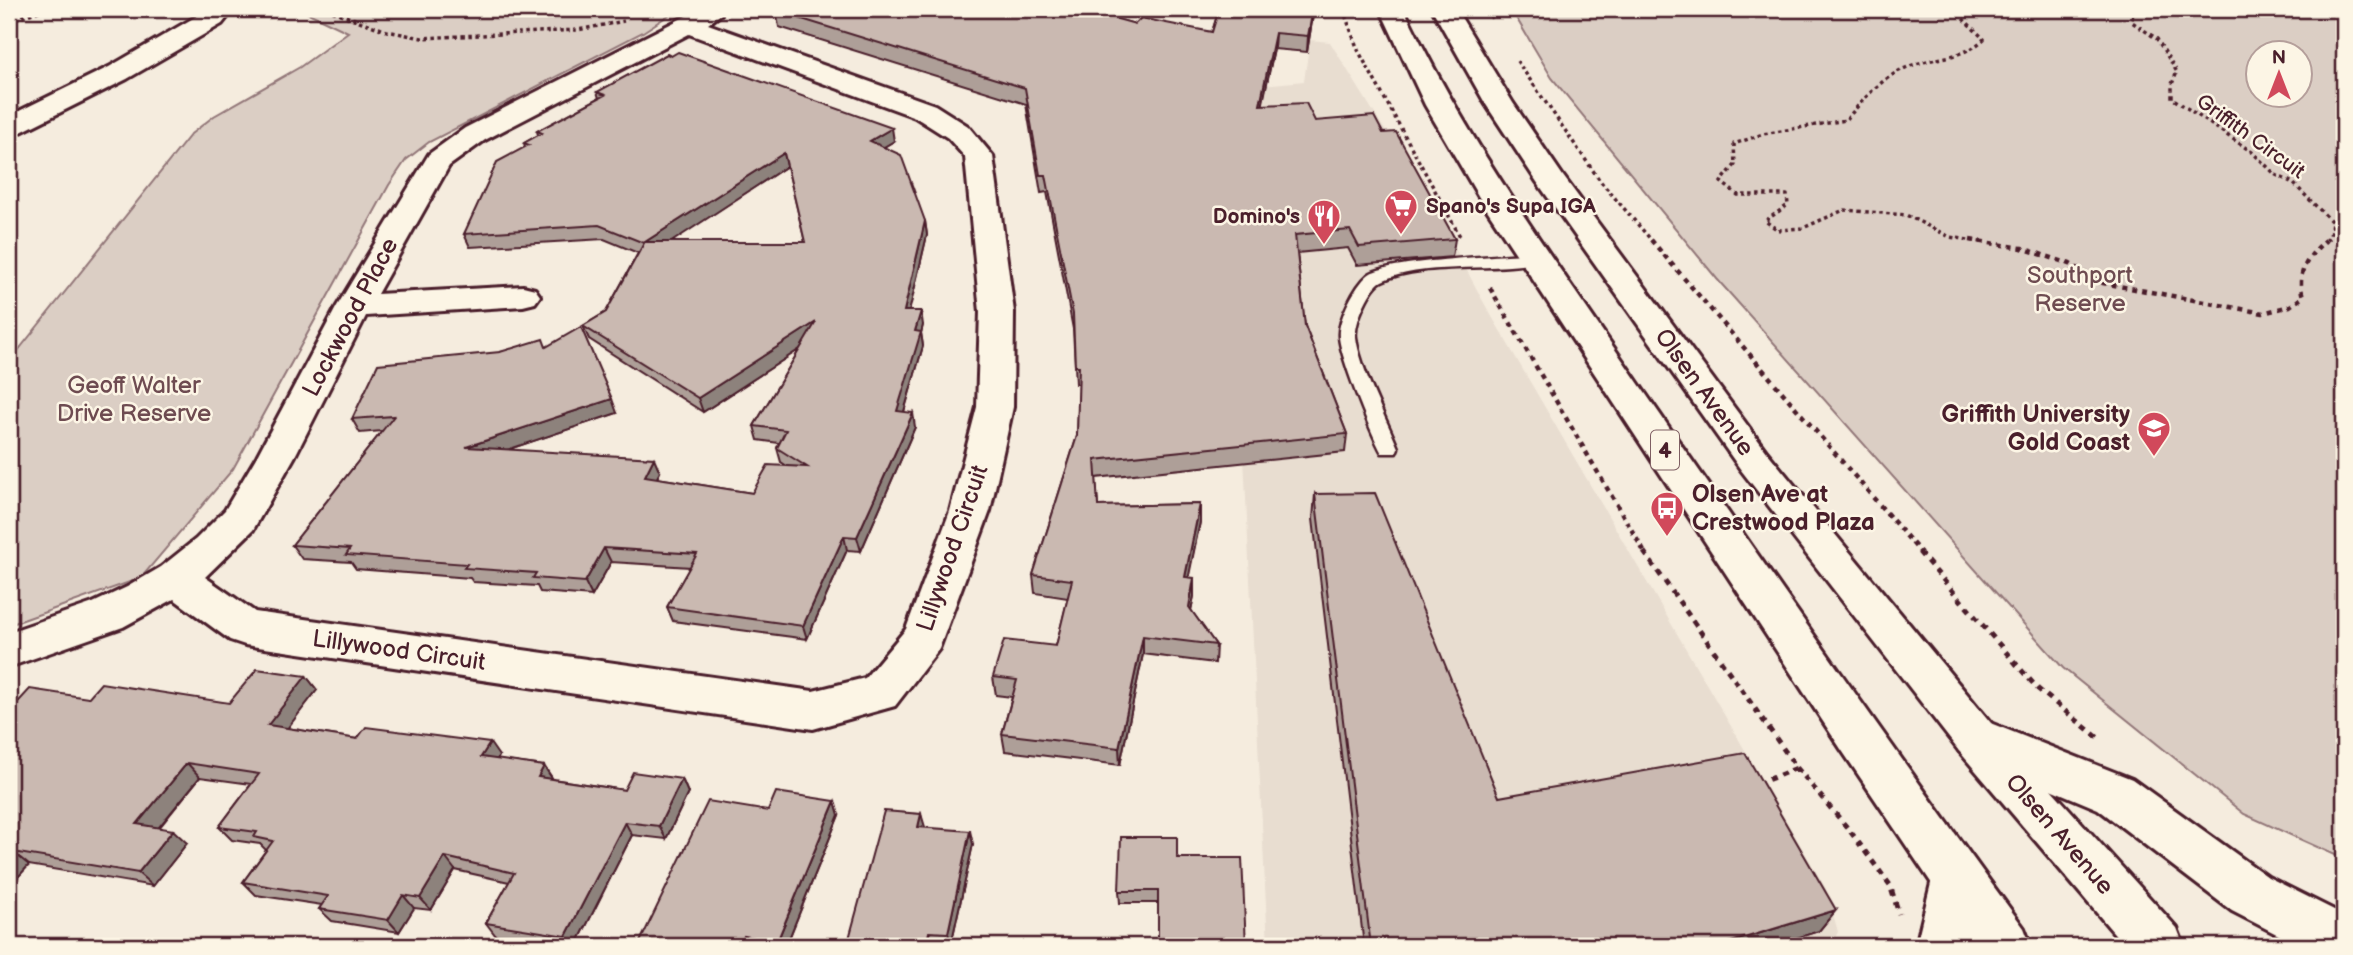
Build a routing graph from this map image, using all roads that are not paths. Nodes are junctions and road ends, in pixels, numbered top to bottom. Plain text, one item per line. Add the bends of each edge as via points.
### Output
1 (222, 9) edge
2 (1392, 9) edge
3 (1444, 9) edge
4 (703, 17) edge
5 (9, 127) edge
6 (1537, 258) junction
7 (523, 296) dead end
8 (354, 306) junction
9 (1389, 449) dead end
10 (176, 578) junction
11 (9, 650) edge
12 (1975, 737) junction
13 (1957, 879) junction
14 (2344, 942) edge
15 (1942, 946) edge
16 (2006, 946) edge
17 (2158, 946) edge

1 - 5 street via 213,19 118,72
2 - 6 street, 4 via 1447,118
3 - 12 street, Olsen Avenue via 1552,182 1746,450
4 - 8 street, Lockwood Place via 475,134 439,160
4 - 10 street, Lillywood Circuit via 925,111 958,132 979,156 997,312 995,407 970,511 924,637 879,693 813,710 245,628
6 - 9 lane via 1405,269 1374,278 1354,307 1348,336
6 - 13 street, 4
7 - 8 street
8 - 10 street, Lockwood Place via 239,520
10 - 11 street, Lockwood Place via 108,615
12 - 14 street via 2115,794 2250,894
12 - 17 street, Olsen Avenue
13 - 15 street
13 - 16 street, 4

